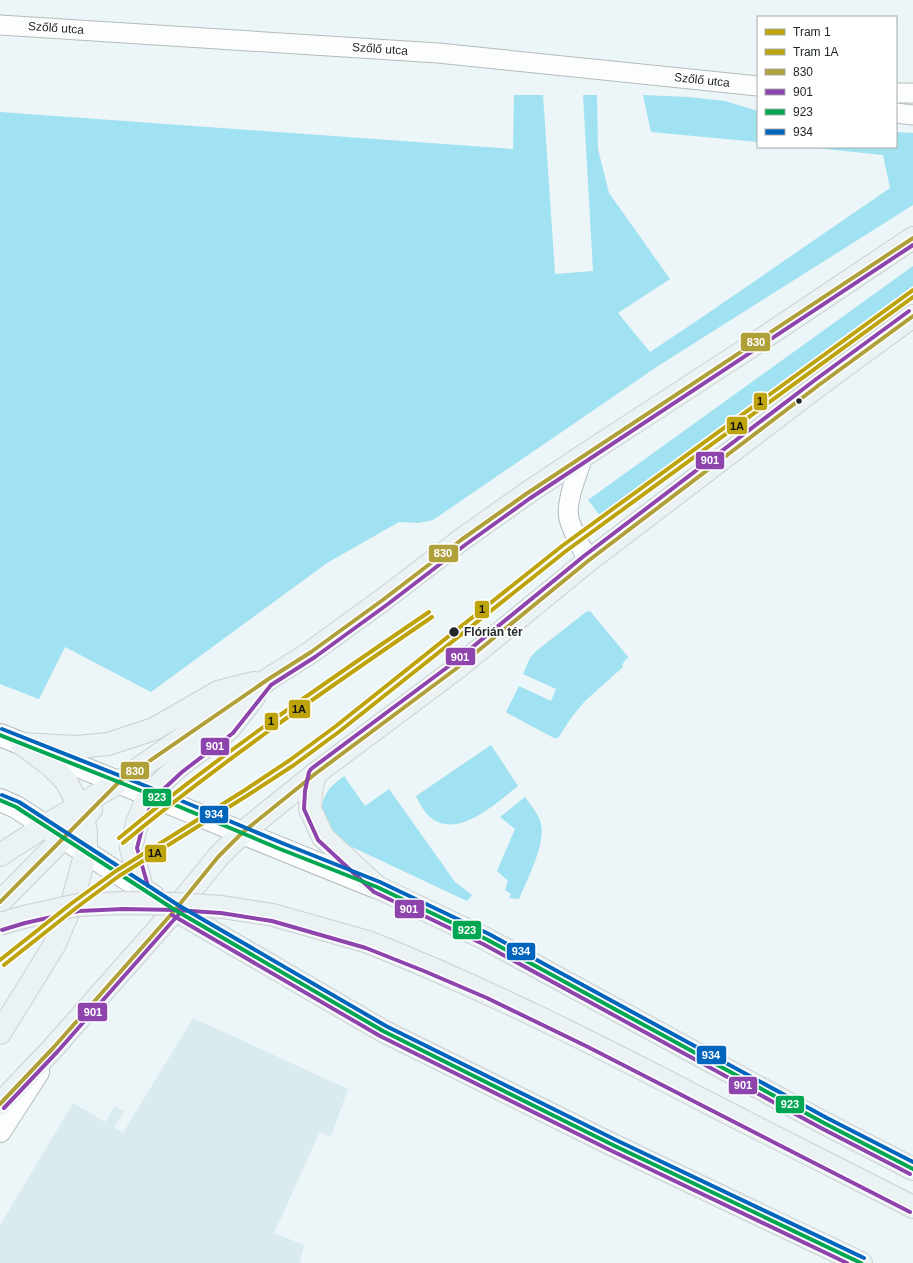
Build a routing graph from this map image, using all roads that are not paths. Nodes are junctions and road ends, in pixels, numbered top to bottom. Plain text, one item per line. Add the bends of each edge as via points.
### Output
1 (0, 25) edge
2 (757, 86) edge
3 (897, 93) edge
4 (913, 93) edge
5 (897, 113) edge
6 (913, 115) edge
7 (913, 238) edge
8 (913, 316) edge
9 (583, 456) junction
10 (588, 561) junction
11 (267, 680) junction
12 (0, 736) edge
13 (22, 744) junction
14 (315, 774) junction
15 (119, 782) junction
16 (149, 794) junction
17 (0, 800) edge
18 (81, 812) junction
19 (45, 826) junction
20 (242, 833) junction
21 (64, 838) junction
22 (86, 852) junction
23 (0, 855) edge
24 (377, 887) junction
25 (142, 888) junction
26 (0, 902) edge
27 (175, 910) junction
28 (0, 924) edge
29 (0, 1033) edge
30 (54, 1047) junction
31 (0, 1104) edge
32 (0, 1131) edge
33 (913, 1169) edge
34 (913, 1207) edge
35 (861, 1263) edge

1 - 2 street, Szőlő utca via 438,53
3 - 4 street
5 - 6 street
7 - 9 main road
8 - 10 main road
9 - 10 street via 568,510 569,519
9 - 11 main road via 461,540 311,652
10 - 14 main road via 457,668
11 - 13 main road via 218,692 154,729 108,744 77,747
11 - 15 main road
11 - 16 main road via 229,729 178,767
12 - 13 main road
13 - 15 main road
13 - 18 main road via 66,781
14 - 20 main road
14 - 24 main road via 310,792 310,810 323,836
15 - 16 main road
15 - 18 main road
16 - 20 main road
16 - 25 main road via 137,823 131,848
17 - 19 main road
18 - 19 main road
18 - 21 main road
18 - 22 main road via 86,831
19 - 21 main road
19 - 23 main road
20 - 24 main road
20 - 27 main road via 218,857
21 - 22 main road
21 - 26 main road
22 - 25 main road
22 - 29 main road via 72,903 55,944
24 - 33 main road via 486,939
25 - 27 main road
27 - 30 main road
27 - 35 main road via 383,1032
28 - 34 main road, bridge via 78,905 176,904 222,907 272,915 368,942 483,990 591,1042
30 - 31 main road
30 - 32 main road

